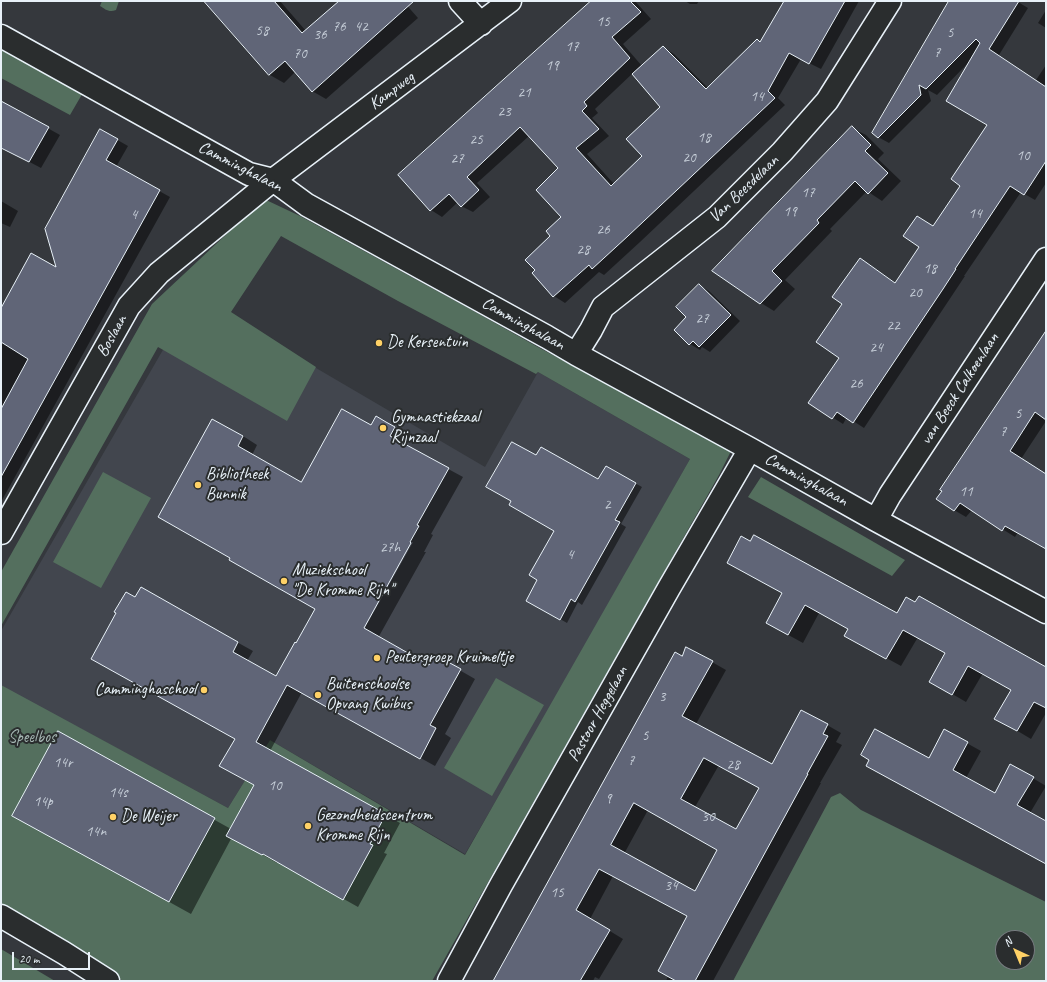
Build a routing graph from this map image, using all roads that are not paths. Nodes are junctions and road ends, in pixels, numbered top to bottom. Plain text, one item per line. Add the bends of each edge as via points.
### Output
1 (460, 1) edge
2 (510, 1) edge
3 (890, 1) edge
4 (481, 24) junction
5 (1, 36) edge
6 (273, 180) junction
7 (1046, 258) edge
8 (1040, 280) edge
9 (576, 354) junction
10 (750, 449) junction
11 (876, 520) junction
12 (1, 533) edge
13 (1046, 612) edge
14 (1, 916) edge
15 (108, 981) edge
16 (449, 981) edge

1 - 4 street
2 - 4 street, Kampweg
3 - 9 street, Van Beesdelaan via 827,101 782,152 717,217 603,307
4 - 6 street, Kampweg
5 - 6 street, Camminghalaan via 249,174
6 - 9 street, Camminghalaan via 306,204
6 - 12 street, Boslaan via 158,273 129,306
7 - 8 street, van Beeck Calkoenlaan
8 - 11 street, van Beeck Calkoenlaan via 890,495
9 - 10 street, Camminghalaan
10 - 11 street, Camminghalaan
10 - 16 street, Pastoor Heggelaan via 669,588
11 - 13 street, Camminghalaan
14 - 15 street

